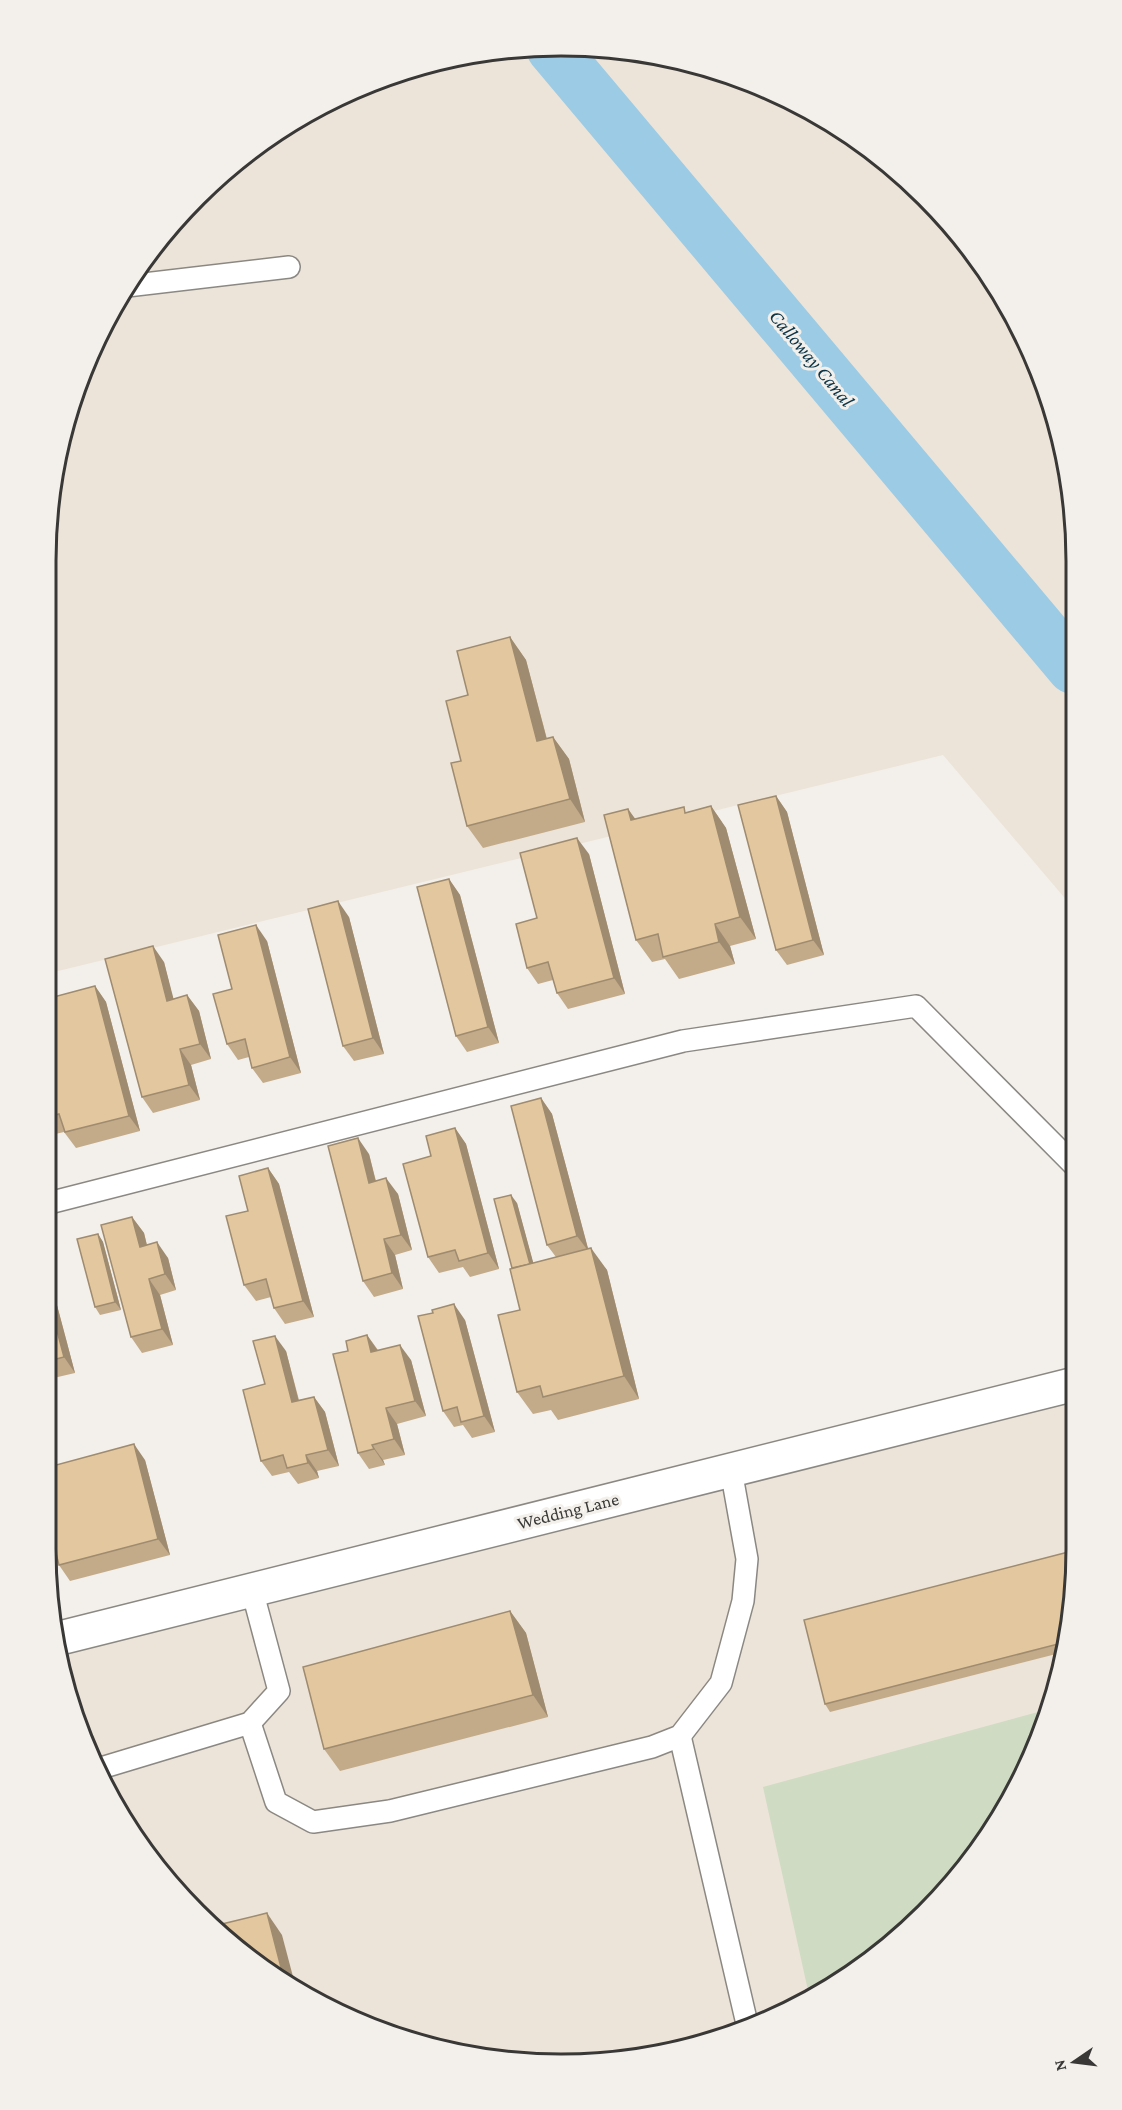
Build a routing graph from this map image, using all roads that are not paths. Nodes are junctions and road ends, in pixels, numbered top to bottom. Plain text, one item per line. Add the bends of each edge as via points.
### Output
1 (289, 267) dead end
2 (138, 285) edge
3 (1066, 1157) edge
4 (56, 1201) edge
5 (1066, 1386) edge
6 (731, 1470) junction
7 (252, 1590) junction
8 (63, 1637) edge
9 (250, 1723) junction
10 (680, 1736) junction
11 (105, 1767) edge
12 (746, 2019) edge

1 - 2 lane
3 - 4 lane via 916,1006 683,1041
5 - 6 street, Wedding Lane
6 - 7 street, Wedding Lane
6 - 10 lane via 747,1559 743,1601 721,1683
7 - 8 street, Wedding Lane
7 - 9 lane via 279,1691
9 - 10 lane via 276,1802 313,1822 390,1811 652,1747
9 - 11 lane
10 - 12 lane

